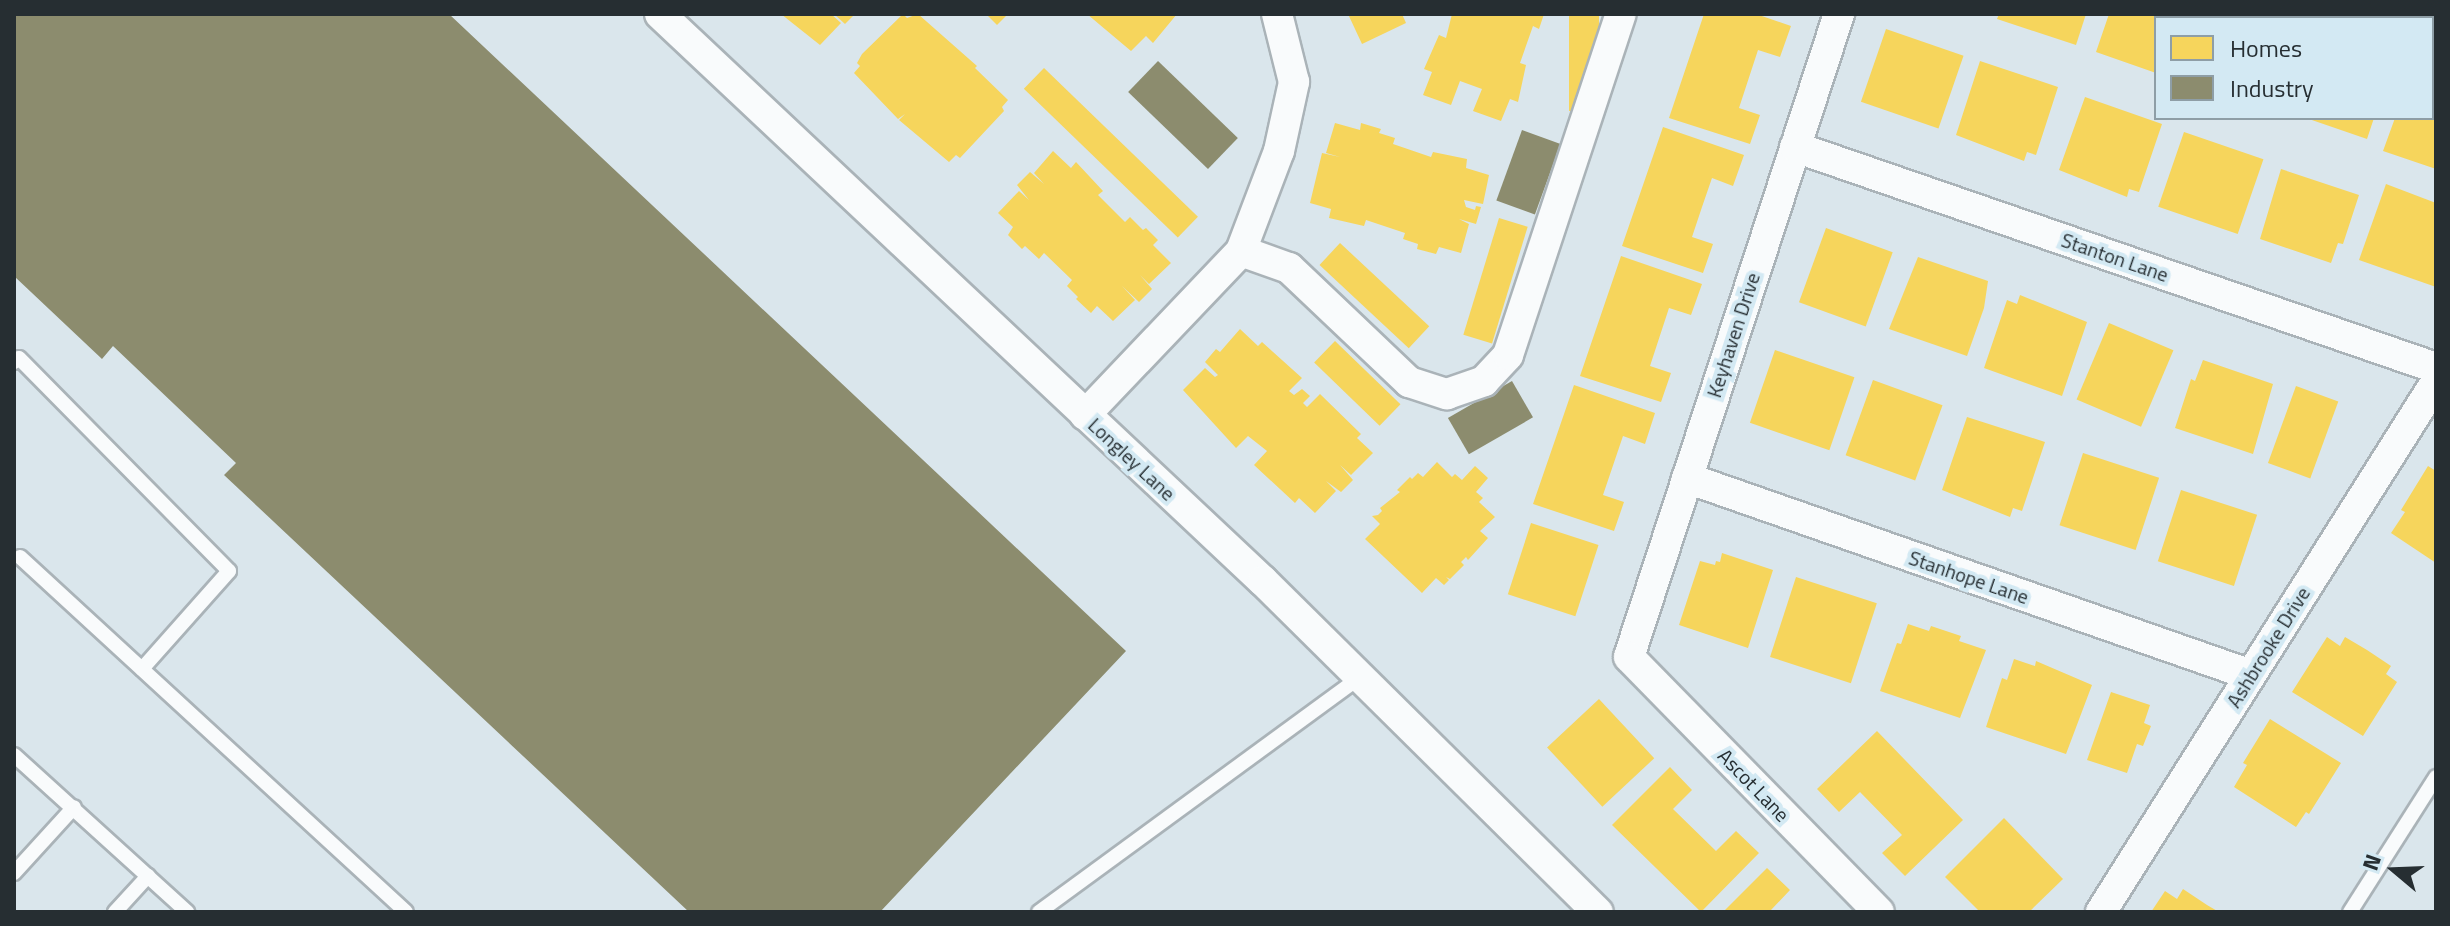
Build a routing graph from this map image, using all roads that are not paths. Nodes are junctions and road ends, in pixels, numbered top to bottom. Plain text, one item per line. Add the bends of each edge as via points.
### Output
1 (660, 14) edge
2 (1277, 14) edge
3 (1621, 14) edge
4 (1839, 14) edge
5 (1795, 147) junction
6 (1241, 251) junction
7 (14, 362) edge
8 (2436, 368) edge
9 (2436, 382) edge
10 (1085, 415) junction
11 (1687, 478) junction
12 (16, 557) edge
13 (1629, 657) joint
14 (142, 669) junction
15 (2251, 675) junction
16 (1360, 677) junction
17 (14, 755) edge
18 (2436, 777) edge
19 (74, 807) junction
20 (14, 873) edge
21 (148, 876) junction
22 (115, 912) edge
23 (187, 912) edge
24 (406, 912) edge
25 (1039, 912) edge
26 (1598, 912) edge
27 (1879, 912) edge
28 (2101, 912) edge
29 (2350, 912) edge

1 - 10 street, Longley Lane
2 - 6 street via 1294,82 1279,151
3 - 6 street via 1508,355 1484,381 1447,394 1409,382 1289,268
4 - 5 street, Keyhaven Drive
5 - 8 street, Stanton Lane
5 - 11 street, Keyhaven Drive
6 - 10 street
7 - 14 lane via 19,358 229,571
9 - 15 street, Ashbrooke Drive
10 - 16 street, Longley Lane
11 - 13 street, Keyhaven Drive
11 - 15 street, Stanhope Lane
12 - 14 lane
13 - 27 street, Ascot Lane
14 - 24 lane
15 - 28 street, Ashbrooke Drive
16 - 25 lane
16 - 26 street, Longley Lane
17 - 19 lane
18 - 29 lane
19 - 20 lane
19 - 21 lane
21 - 22 lane
21 - 23 lane

